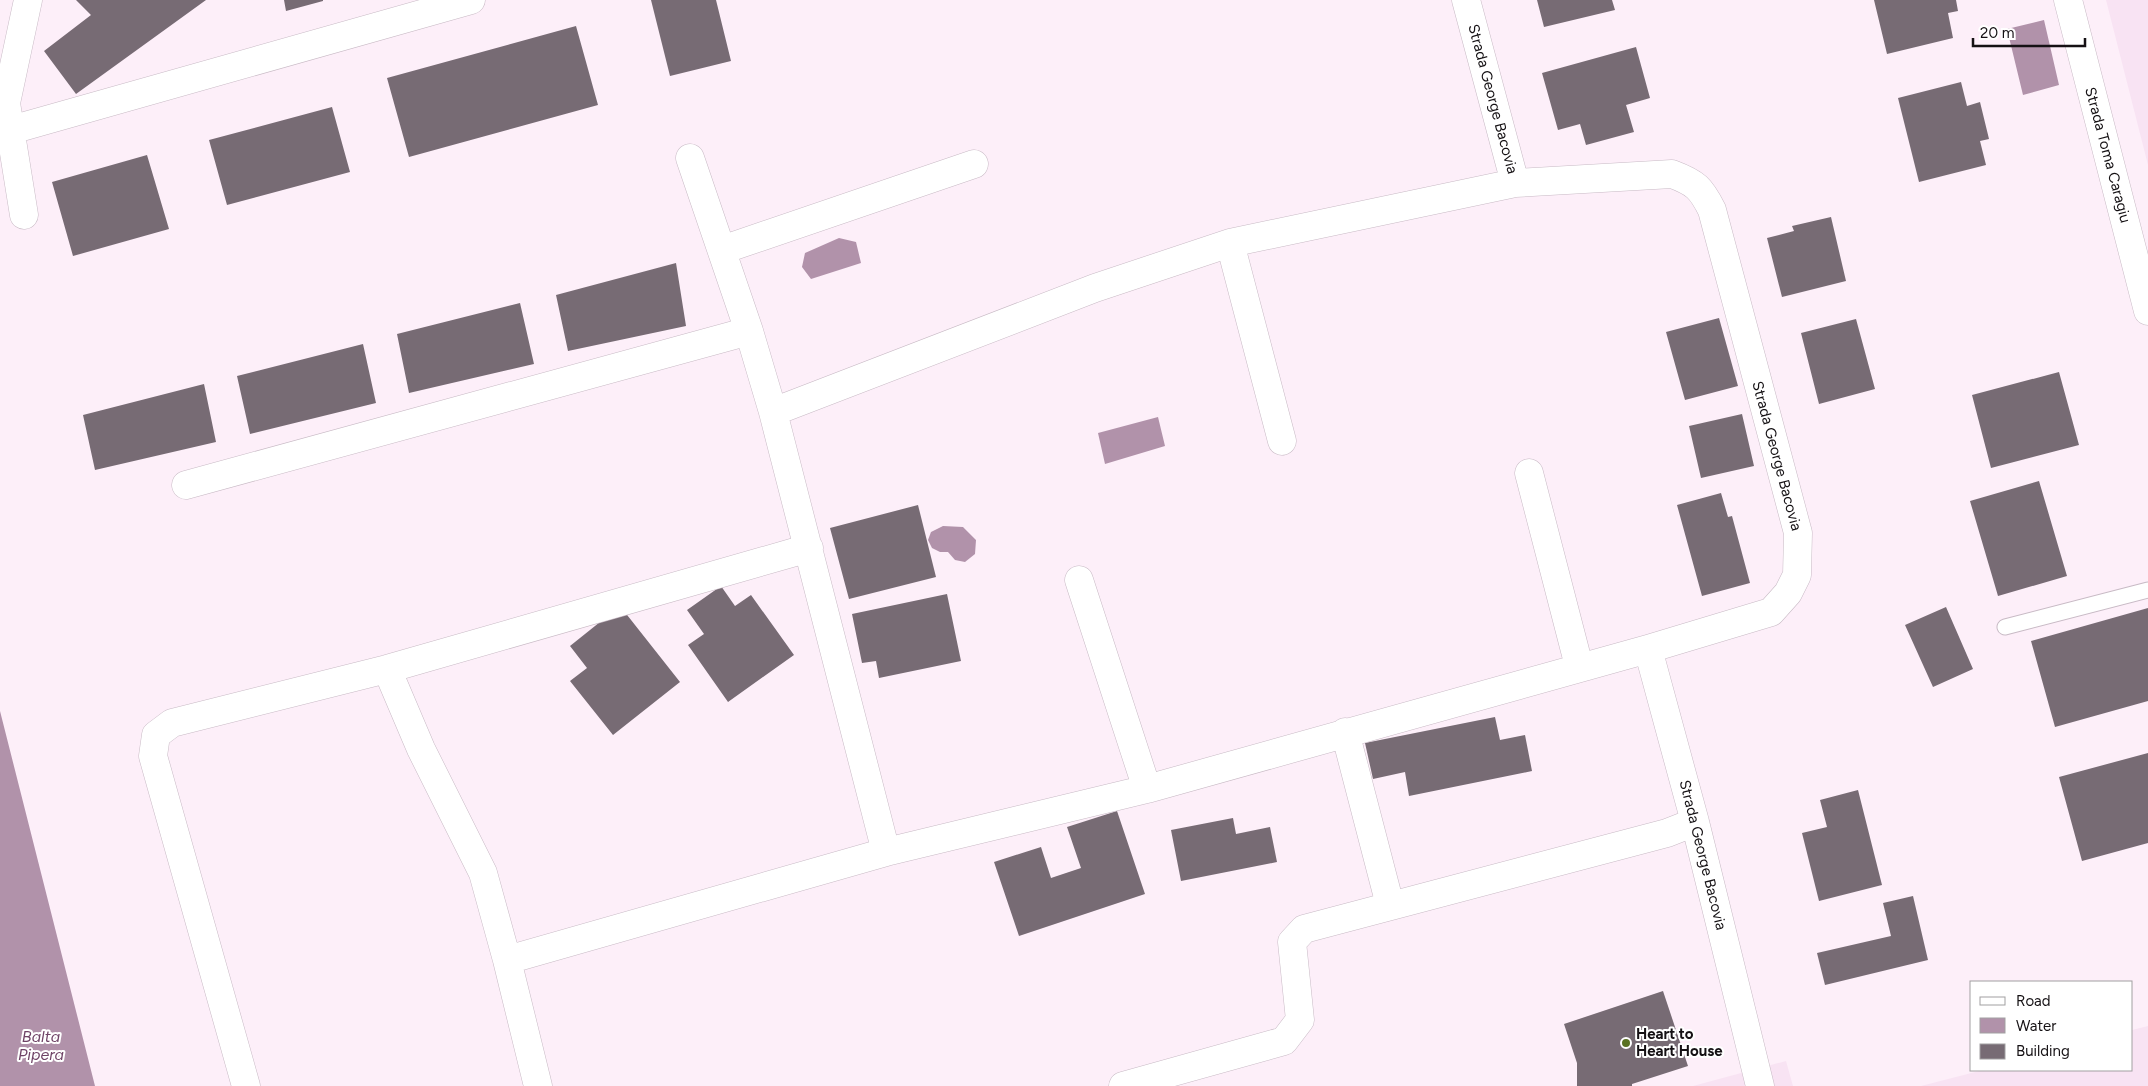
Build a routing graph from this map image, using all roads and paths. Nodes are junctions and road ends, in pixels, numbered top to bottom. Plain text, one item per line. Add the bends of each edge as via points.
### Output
1 (28, 0) edge
2 (471, 0) edge
3 (1466, 0) edge
4 (2068, 0) edge
5 (11, 130) junction
6 (690, 158) dead end
7 (974, 164) dead end
8 (1515, 183) junction
9 (24, 215) dead end
10 (1230, 243) junction
11 (722, 250) junction
12 (2148, 311) edge
13 (750, 331) junction
14 (774, 412) junction
15 (1282, 441) dead end
16 (1529, 473) dead end
17 (186, 485) dead end
18 (809, 548) junction
19 (1079, 580) dead end
20 (2148, 590) edge
21 (2005, 626) dead end
22 (1648, 649) junction
23 (1579, 666) junction
24 (387, 669) junction
25 (1345, 732) junction
26 (1147, 789) junction
27 (1695, 822) junction
28 (886, 852) junction
29 (1390, 905) junction
30 (507, 960) junction
31 (246, 1086) edge
32 (538, 1086) edge
33 (1122, 1086) edge
34 (1760, 1086) edge

1 - 5 street via 6,103
2 - 5 street
3 - 8 street, Strada George Bacovia
4 - 12 street, Strada Toma Caragiu
5 - 9 street
6 - 11 street
7 - 11 street
8 - 10 street
8 - 22 street, Strada George Bacovia via 1672,174 1691,181 1712,210 1798,533 1797,575 1788,593 1770,612
10 - 14 street via 1095,288
10 - 15 street
11 - 13 street
13 - 14 street
13 - 17 street
14 - 18 street
16 - 23 street
18 - 24 street
18 - 28 street
19 - 26 street
20 - 21 lane
22 - 23 street
22 - 27 street, Strada George Bacovia
23 - 25 street
24 - 30 street via 421,748 483,873
24 - 31 street via 172,723 156,735 153,756
25 - 26 street
25 - 29 street
26 - 28 street
27 - 29 street via 1668,833
27 - 34 street, Strada George Bacovia
28 - 30 street
29 - 33 street via 1304,929 1292,942 1300,1020 1284,1041
30 - 32 street

